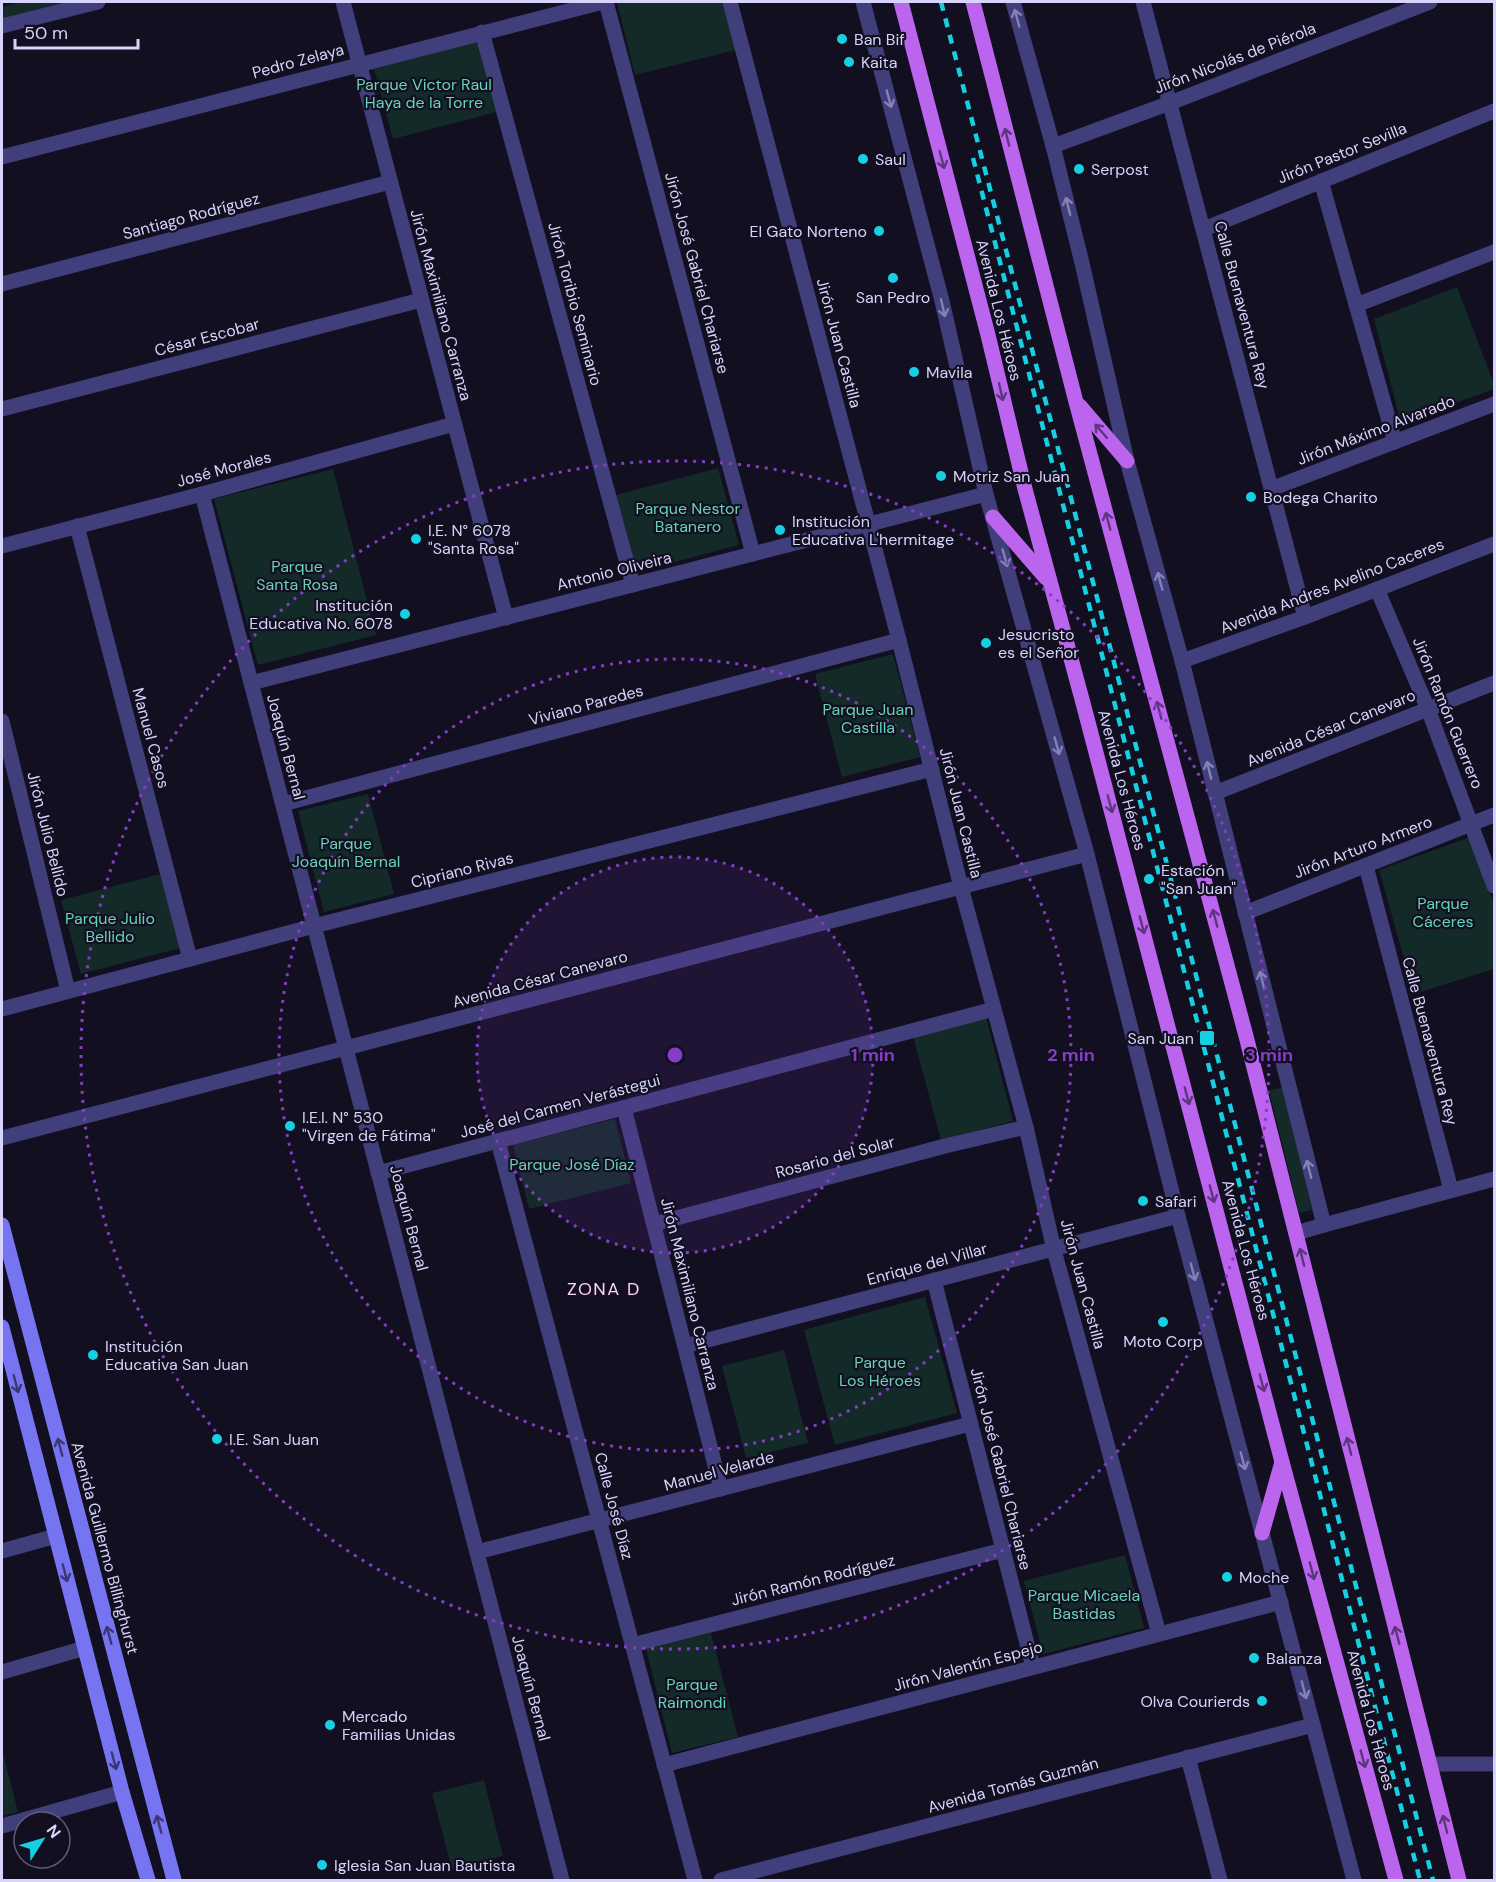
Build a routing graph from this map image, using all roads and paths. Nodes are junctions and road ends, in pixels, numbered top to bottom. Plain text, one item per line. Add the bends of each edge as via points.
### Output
1 (98, 2) edge
2 (343, 2) edge
3 (604, 2) edge
4 (730, 2) edge
5 (863, 2) edge
6 (901, 2) edge
7 (973, 2) edge
8 (1013, 2) edge
9 (1143, 2) edge
10 (1430, 2) edge
11 (2, 26) edge
12 (482, 33) junction
13 (359, 64) junction
14 (1170, 103) junction
15 (1494, 111) edge
16 (1053, 146) junction
17 (2, 157) edge
18 (1321, 181) junction
19 (390, 182) junction
20 (1204, 229) junction
21 (1494, 252) edge
22 (2, 284) edge
23 (422, 300) junction
24 (1356, 305) junction
25 (1076, 402) junction
26 (1494, 404) edge
27 (2, 409) edge
28 (454, 424) junction
29 (1395, 442) junction
30 (1127, 461) junction
31 (1271, 489) junction
32 (202, 494) junction
33 (986, 494) junction
34 (993, 517) junction
35 (868, 524) junction
36 (77, 526) junction
37 (1494, 544) edge
38 (2, 546) edge
39 (753, 554) junction
40 (1048, 580) junction
41 (633, 585) junction
42 (1377, 589) junction
43 (1305, 617) junction
44 (506, 618) junction
45 (899, 640) junction
46 (1182, 661) junction
47 (251, 683) junction
48 (1494, 683) edge
49 (1428, 709) junction
50 (2, 721) edge
51 (932, 769) junction
52 (1215, 793) junction
53 (283, 804) junction
54 (1494, 815) edge
55 (1472, 824) junction
56 (1087, 854) junction
57 (1366, 866) junction
58 (1494, 886) edge
59 (961, 887) junction
60 (1245, 913) junction
61 (314, 926) junction
62 (189, 959) junction
63 (68, 991) junction
64 (2, 1009) edge
65 (994, 1009) junction
66 (346, 1048) junction
67 (624, 1108) junction
68 (1026, 1127) junction
69 (2, 1138) edge
70 (498, 1141) junction
71 (378, 1173) junction
72 (1494, 1179) edge
73 (1451, 1190) junction
74 (1178, 1216) junction
75 (654, 1224) junction
76 (2, 1225) edge
77 (1324, 1225) junction
78 (1296, 1233) junction
79 (1054, 1250) junction
80 (934, 1280) junction
81 (2, 1327) edge
82 (685, 1346) junction
83 (970, 1424) junction
84 (1282, 1461) junction
85 (721, 1489) junction
86 (599, 1521) junction
87 (1263, 1533) junction
88 (56, 1536) junction
89 (1003, 1550) junction
90 (2, 1551) edge
91 (477, 1552) junction
92 (1281, 1602) junction
93 (1159, 1634) junction
94 (632, 1645) junction
95 (85, 1648) junction
96 (1033, 1667) junction
97 (2, 1672) edge
98 (1313, 1725) junction
99 (1188, 1757) junction
100 (1430, 1764) junction
101 (1494, 1764) edge
102 (664, 1765) junction
103 (123, 1792) junction
104 (2, 1826) edge
105 (148, 1881) edge
106 (174, 1881) edge
107 (562, 1881) edge
108 (695, 1881) edge
109 (721, 1881) edge
110 (1220, 1881) edge
111 (1354, 1881) edge
112 (1396, 1881) edge
113 (1460, 1881) edge

1 - 11 street
2 - 13 street, Jirón Maximiliano Carranza
3 - 12 street, Pedro Zelaya
3 - 39 street, Jirón José Gabriel Chariarse
4 - 35 street, Jirón Juan Castilla
5 -> 33 street via 940,294
6 -> 40 main road, Avenida Los Héroes
25 -> 7 main road
16 -> 8 street
9 - 14 street, Calle Buenaventura Rey
10 - 14 street, Jirón Nicolás de Piérola
12 - 13 street, Pedro Zelaya
12 - 41 street, Jirón Toribio Seminario
13 - 17 street, Pedro Zelaya
13 - 19 street, Jirón Maximiliano Carranza
14 - 16 street, Jirón Nicolás de Piérola
14 - 20 street, Calle Buenaventura Rey
15 - 18 street, Jirón Pastor Sevilla
30 -> 16 street
18 - 20 street, Jirón Pastor Sevilla
18 - 24 street
19 - 22 street, Santiago Rodríguez
19 - 23 street, Jirón Maximiliano Carranza
20 - 31 street, Calle Buenaventura Rey
21 - 24 street
23 - 27 street, César Escobar
23 - 28 street, Jirón Maximiliano Carranza
24 - 29 street
30 -> 25 main road
78 -> 25 main road
26 - 29 street, Jirón Máximo Alvarado
28 - 32 street, José Morales
28 - 44 street, Jirón Maximiliano Carranza
29 - 31 street, Jirón Máximo Alvarado
46 -> 30 street
31 - 43 street, Calle Buenaventura Rey
32 - 36 street, José Morales
32 - 47 street, Joaquín Bernal
33 - 34 street
33 - 35 street, Antonio Oliveira
34 - 40 main road
34 -> 56 street
35 - 39 street, Antonio Oliveira
35 - 45 street, Jirón Juan Castilla
36 - 38 street, José Morales
36 - 62 street, Manuel Casos
37 - 42 street, Avenida Andres Avelino Caceres
39 - 41 street, Antonio Oliveira
40 -> 84 main road, Avenida Los Héroes
41 - 44 street, Antonio Oliveira
42 - 43 street, Avenida Andres Avelino Caceres
42 - 49 street, Jirón Ramón Guerrero
43 - 46 street, Avenida Andres Avelino Caceres
44 - 47 street, Antonio Oliveira
45 - 51 street, Jirón Juan Castilla
45 - 53 street, Viviano Paredes
52 -> 46 street
47 - 53 street, Joaquín Bernal
48 - 49 street, Avenida César Canevaro
49 - 52 street, Avenida César Canevaro
49 - 55 street, Jirón Ramón Guerrero
50 - 63 street, Jirón Julio Bellido
51 - 59 street, Jirón Juan Castilla
51 - 61 street, Cipriano Rivas
52 - 60 street
53 - 61 street, Joaquín Bernal
54 - 55 street, Jirón Arturo Armero
55 - 57 street, Jirón Arturo Armero
55 - 58 street, Jirón Ramón Guerrero
56 - 59 street, Avenida César Canevaro
56 - 74 street
57 - 60 street, Jirón Arturo Armero
57 - 73 street, Calle Buenaventura Rey
59 - 65 street, Jirón Juan Castilla
59 - 66 street, Avenida César Canevaro
77 -> 60 street
61 - 62 street, Cipriano Rivas
61 - 66 street, Joaquín Bernal
62 - 63 street, Cipriano Rivas
63 - 64 street, Cipriano Rivas
65 - 67 street, José del Carmen Verástegui
65 - 68 street, Jirón Juan Castilla
66 - 69 street, Avenida César Canevaro
66 - 71 street, Joaquín Bernal
67 - 70 street, José del Carmen Verástegui
67 - 75 street, Jirón Maximiliano Carranza
68 - 75 street, Rosario del Solar
68 - 79 street, Jirón Juan Castilla
70 - 71 street, José del Carmen Verástegui
70 - 86 street, Calle José Díaz
71 - 91 street, Joaquín Bernal
72 - 73 street
73 - 77 street
74 - 79 street, Enrique del Villar
74 -> 87 street
75 - 82 street, Jirón Maximiliano Carranza
106 -> 76 main road, Avenida Guillermo Billinghurst
77 - 78 street
100 -> 78 main road
79 - 80 street, Enrique del Villar
79 - 93 street, Jirón Juan Castilla
80 - 82 street, Enrique del Villar
80 - 83 street, Jirón José Gabriel Chariarse
81 -> 88 main road
82 - 85 street, Jirón Maximiliano Carranza
83 - 85 street, Manuel Velarde
83 - 89 street, Jirón José Gabriel Chariarse
84 - 87 main road
84 -> 112 main road, Avenida Los Héroes
85 - 86 street, Manuel Velarde
86 - 91 street, Manuel Velarde
86 - 94 street, Calle José Díaz
87 - 92 street
88 - 90 street
88 -> 95 main road
89 - 94 street, Jirón Ramón Rodríguez
89 - 96 street, Jirón José Gabriel Chariarse
91 - 107 street, Joaquín Bernal
92 - 93 street, Jirón Valentín Espejo
92 -> 98 street
93 - 96 street, Jirón Valentín Espejo
94 - 102 street, Calle José Díaz
95 - 97 street
95 -> 103 main road
96 - 102 street, Jirón Valentín Espejo
98 - 99 street, Avenida Tomás Guzmán
98 - 111 street
99 - 109 street, Avenida Tomás Guzmán
99 - 110 street
100 - 101 street
113 -> 100 main road
102 - 108 street, Calle José Díaz
103 - 104 street
103 - 105 main road

